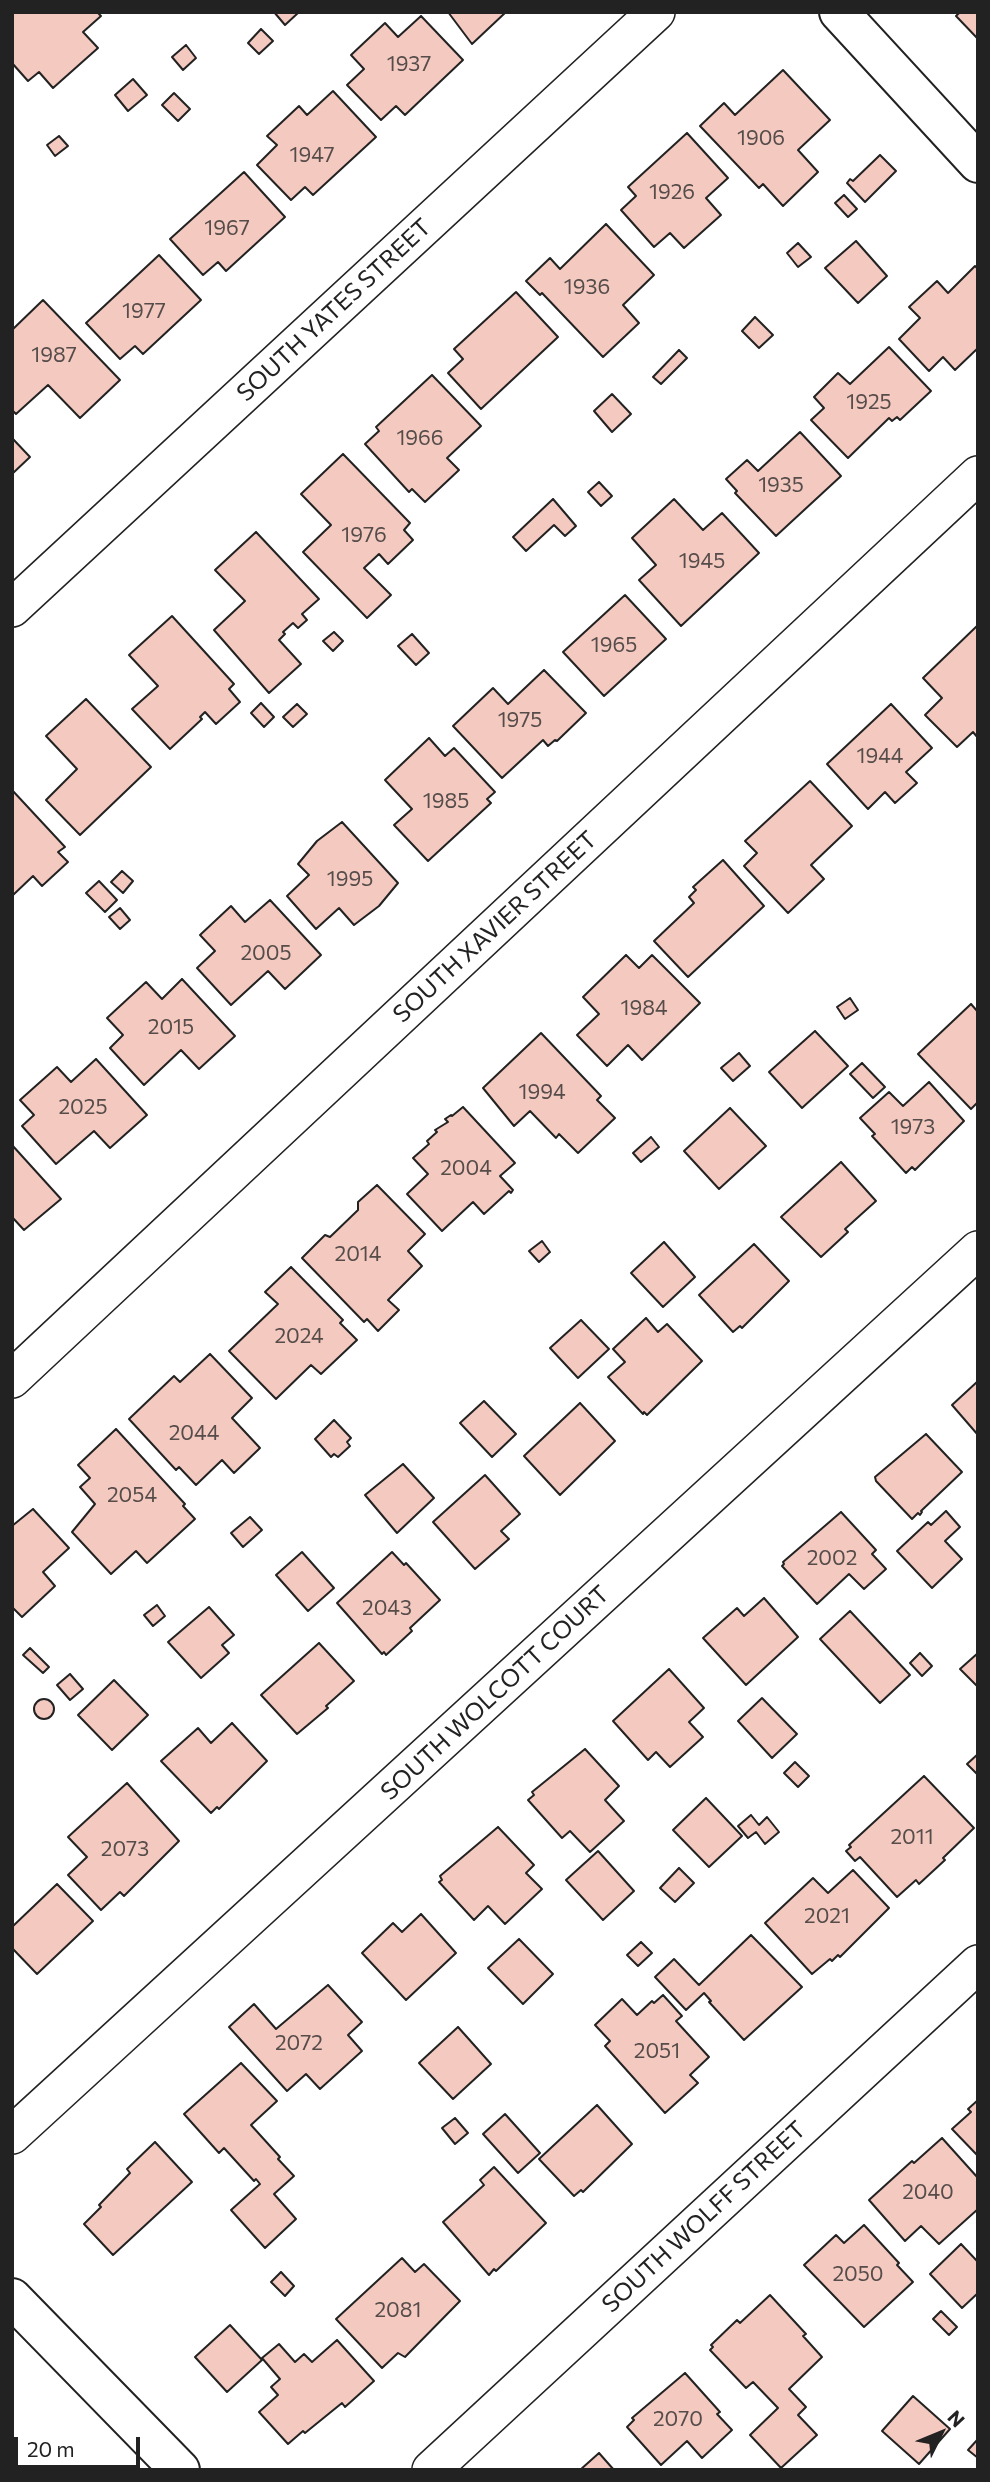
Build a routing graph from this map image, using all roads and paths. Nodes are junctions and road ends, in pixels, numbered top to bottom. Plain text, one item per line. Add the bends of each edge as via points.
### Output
1 (656, 12) edge
2 (839, 12) edge
3 (978, 163) edge
4 (978, 475) edge
5 (12, 608) edge
6 (978, 1250) edge
7 (12, 1379) edge
8 (978, 1964) edge
9 (12, 2135) edge
10 (12, 2298) edge
11 (180, 2470) edge
12 (431, 2470) edge

1 - 5 street, SOUTH YATES STREET
2 - 3 main road
4 - 7 street, SOUTH XAVIER STREET
6 - 9 street, SOUTH WOLCOTT COURT
8 - 12 street, SOUTH WOLFF STREET
10 - 11 main road

